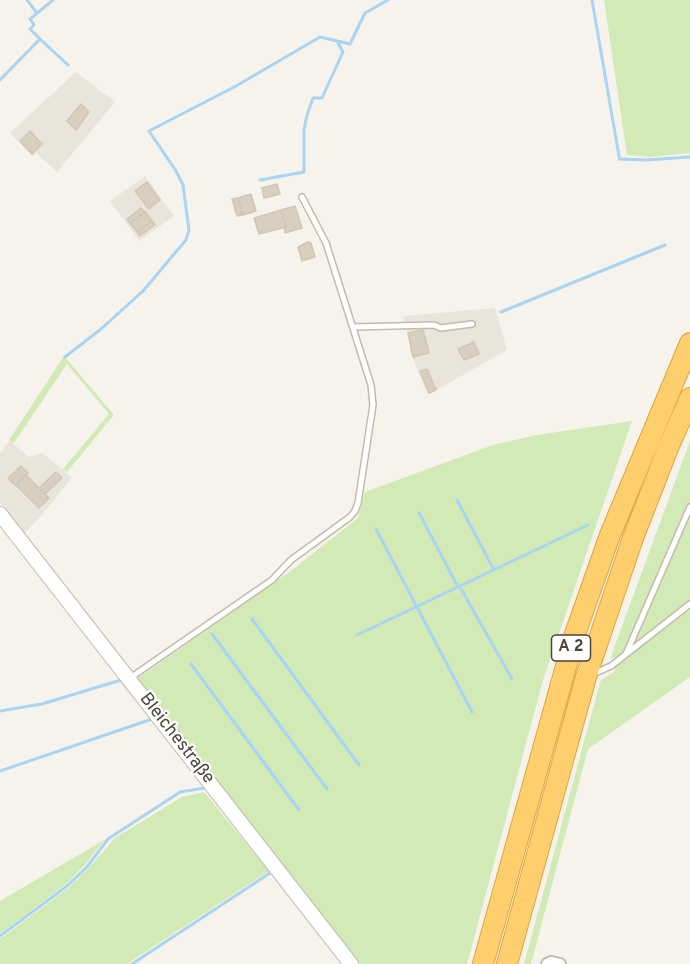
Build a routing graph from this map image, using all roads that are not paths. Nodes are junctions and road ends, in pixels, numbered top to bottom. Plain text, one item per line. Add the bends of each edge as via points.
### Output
1 (302, 197) dead end
2 (472, 324) dead end
3 (353, 327) junction
4 (690, 343) edge
5 (690, 398) edge
6 (690, 507) edge
7 (0, 514) edge
8 (690, 603) edge
9 (626, 654) junction
10 (586, 677) junction
11 (129, 679) junction
12 (351, 964) edge
13 (483, 964) edge
14 (507, 964) edge
15 (547, 964) edge
16 (560, 964) edge

1 - 3 lane via 326,243
2 - 3 lane via 441,328
3 - 11 lane via 374,405 355,511 272,580
4 - 13 highway, A 2 via 610,535 575,634
5 - 10 highway, A 2 via 633,538
6 - 9 lane
7 - 11 street, Bleichestraße
8 - 9 lane
9 - 10 lane
10 - 14 highway, A 2
11 - 12 street, Bleichestraße
15 - 16 street

